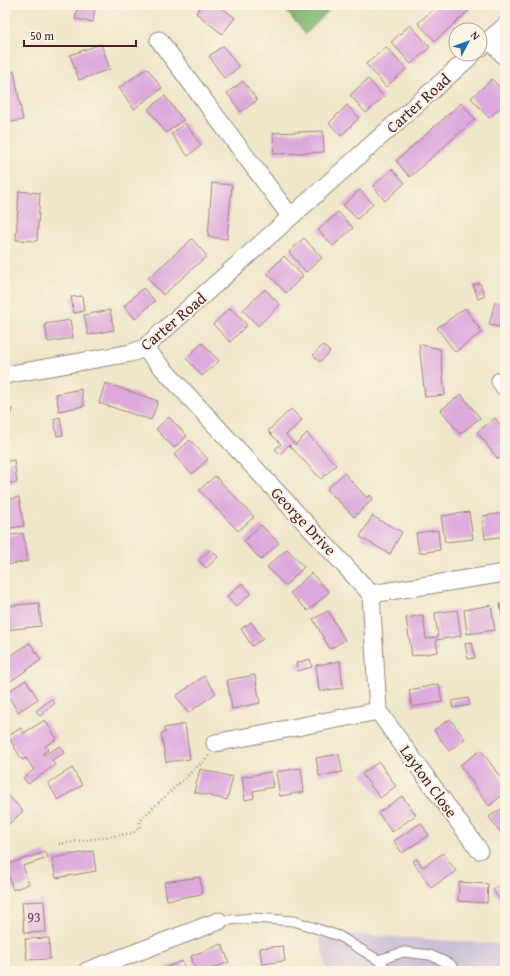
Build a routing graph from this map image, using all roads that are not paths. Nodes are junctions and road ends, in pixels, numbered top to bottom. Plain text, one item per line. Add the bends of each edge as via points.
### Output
1 (505, 26) edge
2 (159, 40) dead end
3 (488, 41) edge
4 (488, 46) edge
5 (505, 57) edge
6 (465, 62) edge
7 (291, 217) junction
8 (144, 348) junction
9 (5, 375) edge
10 (505, 573) edge
11 (371, 594) junction
12 (378, 711) junction
13 (215, 743) road end
14 (479, 850) dead end
15 (219, 922) joint
16 (378, 960) junction
17 (87, 971) edge
18 (388, 971) edge
19 (456, 971) edge

1 - 3 street
2 - 7 street
4 - 5 street
6 - 7 street, Carter Road
7 - 8 street, Carter Road
8 - 9 street, Carter Road via 131,353
8 - 11 street, George Drive
10 - 11 street
11 - 12 street
12 - 13 street
12 - 14 street, Layton Close
15 - 16 lane via 254,918 294,921 339,936
15 - 17 street
16 - 18 lane
16 - 19 lane via 404,952 430,955 450,964

